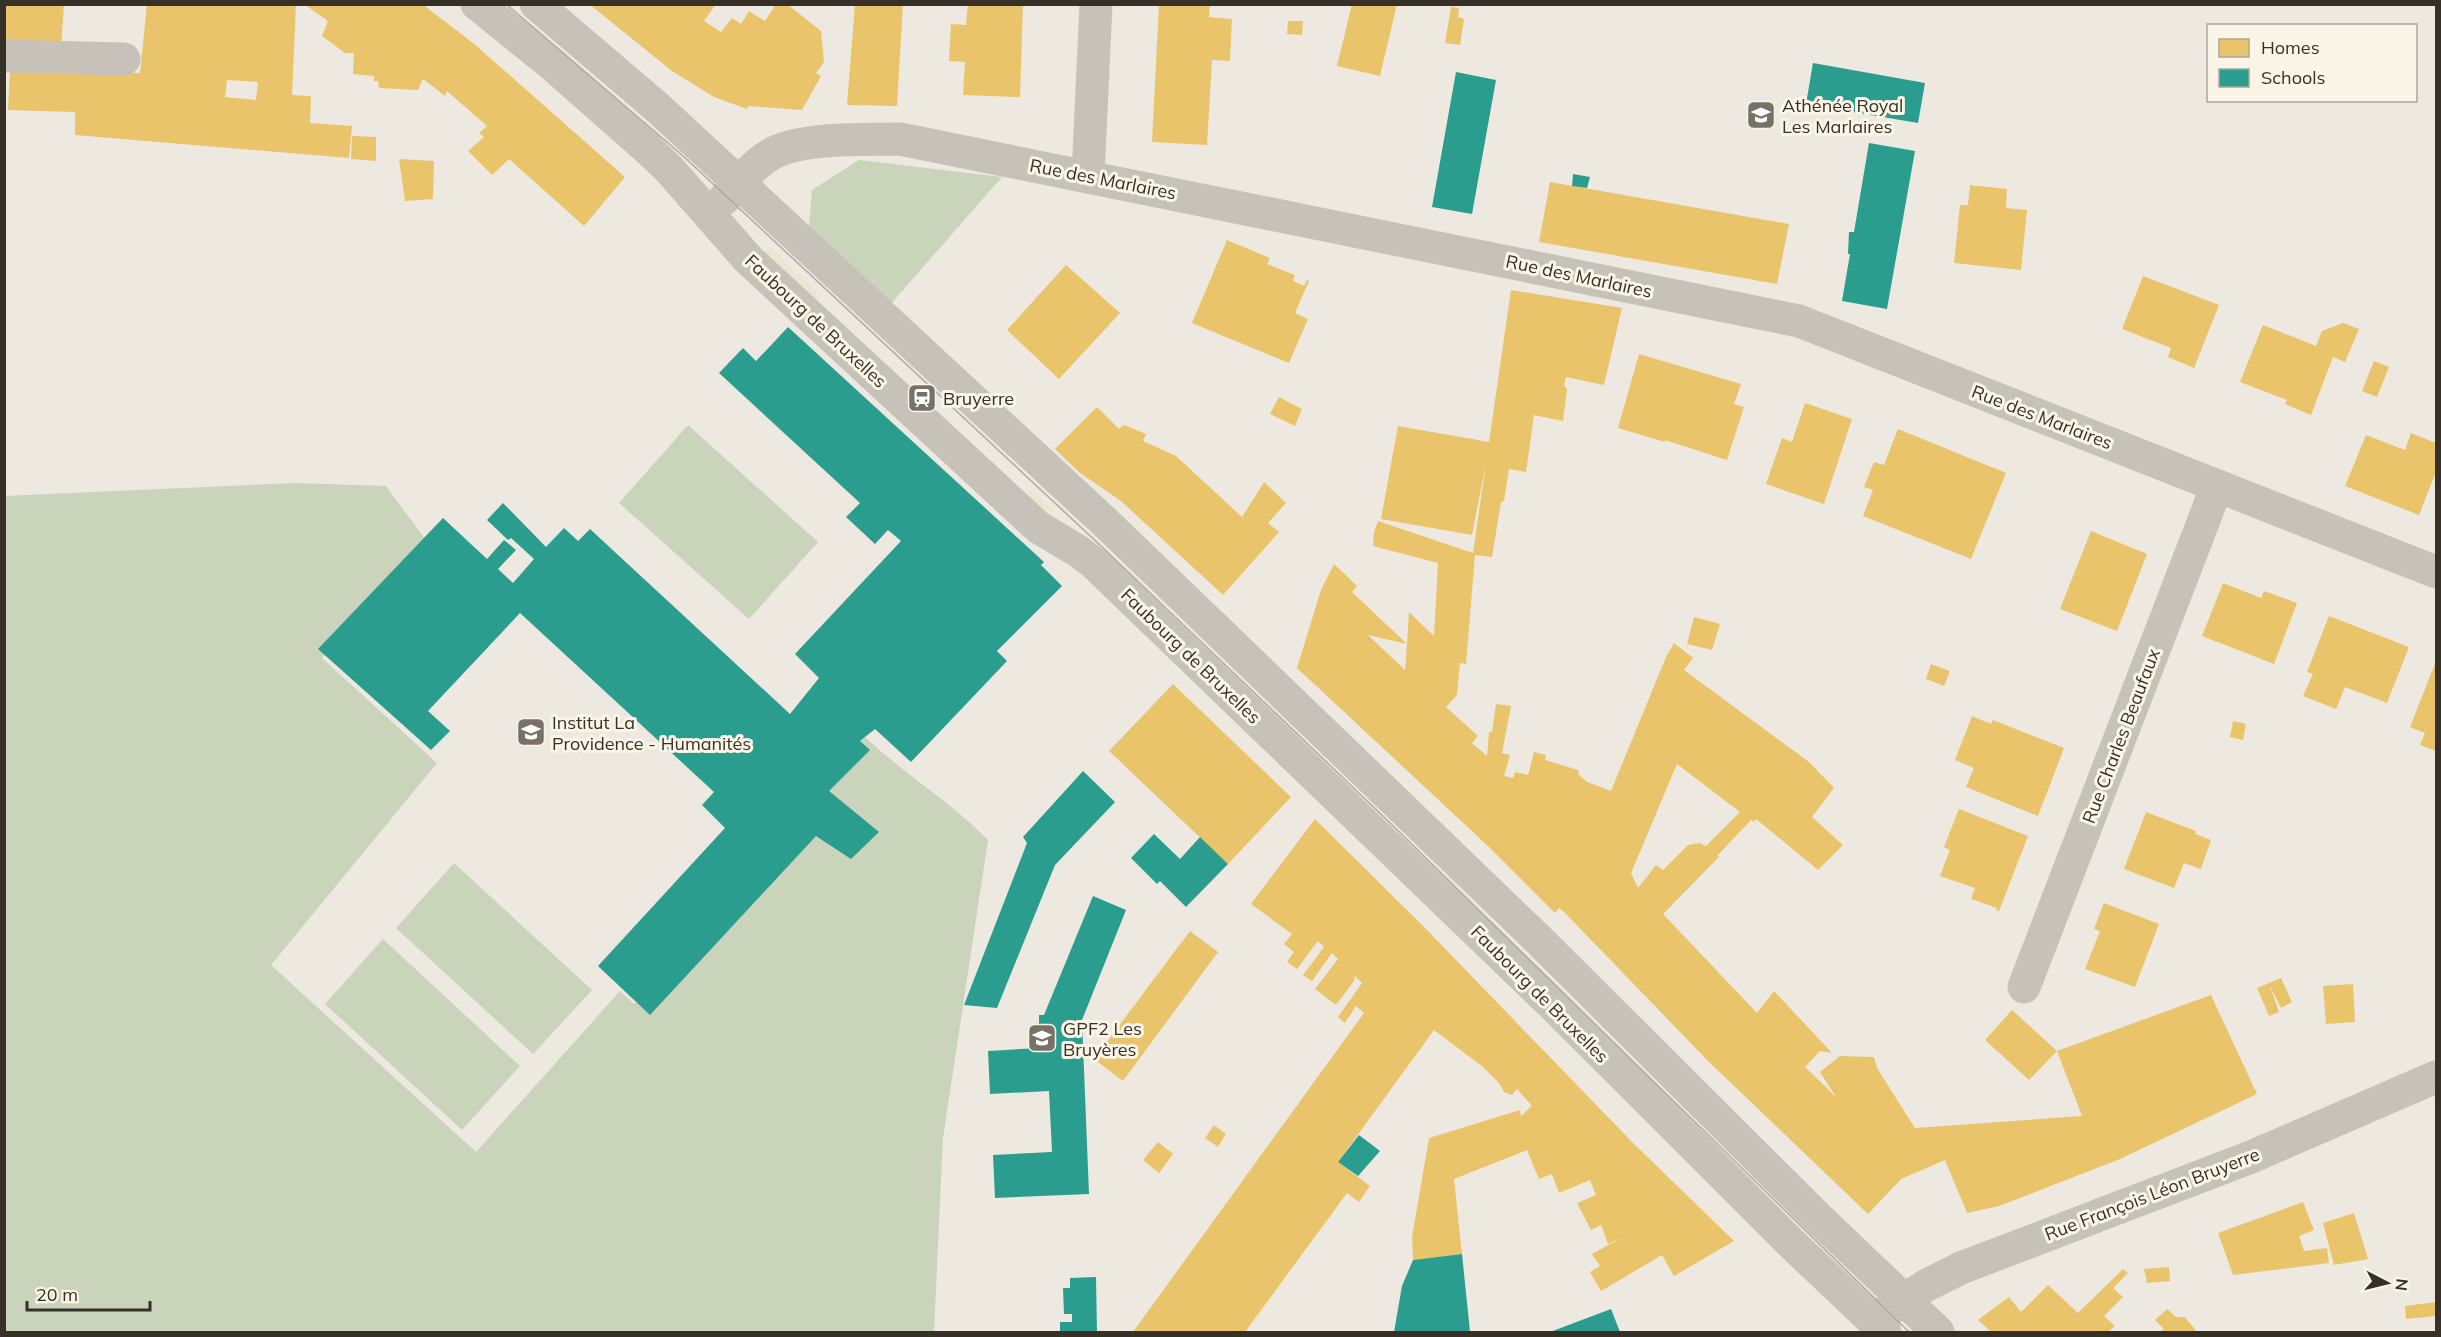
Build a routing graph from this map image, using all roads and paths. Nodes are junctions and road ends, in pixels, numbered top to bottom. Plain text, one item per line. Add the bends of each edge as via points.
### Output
1 (477, 4) edge
2 (536, 4) edge
3 (1096, 4) edge
4 (4, 56) edge
5 (124, 58) dead end
6 (1088, 176) junction
7 (738, 183) junction
8 (710, 215) junction
9 (2217, 486) junction
10 (2436, 572) edge
11 (2024, 987) dead end
12 (2436, 1077) edge
13 (1903, 1300) junction
14 (1872, 1329) edge
15 (1938, 1332) edge

1 - 8 street, Faubourg de Bruxelles via 620,123
2 - 7 street, Faubourg de Bruxelles via 625,78
3 - 6 street
4 - 5 street
6 - 7 street, Rue des Marlaires via 900,139 848,140 775,152
6 - 9 street, Rue des Marlaires via 1799,321
7 - 8 street, Rue des Marlaires
7 - 13 street, Faubourg de Bruxelles via 1312,720
8 - 14 street, Faubourg de Bruxelles via 753,264 1038,527 1087,557 1167,633 1558,1010
9 - 10 street, Rue des Marlaires
9 - 11 street, Rue Charles Beaufaux
12 - 13 street, Rue François Léon Bruyerre via 2251,1157 1961,1268
13 - 14 street, Rue François Léon Bruyerre
13 - 15 street, Faubourg de Bruxelles

